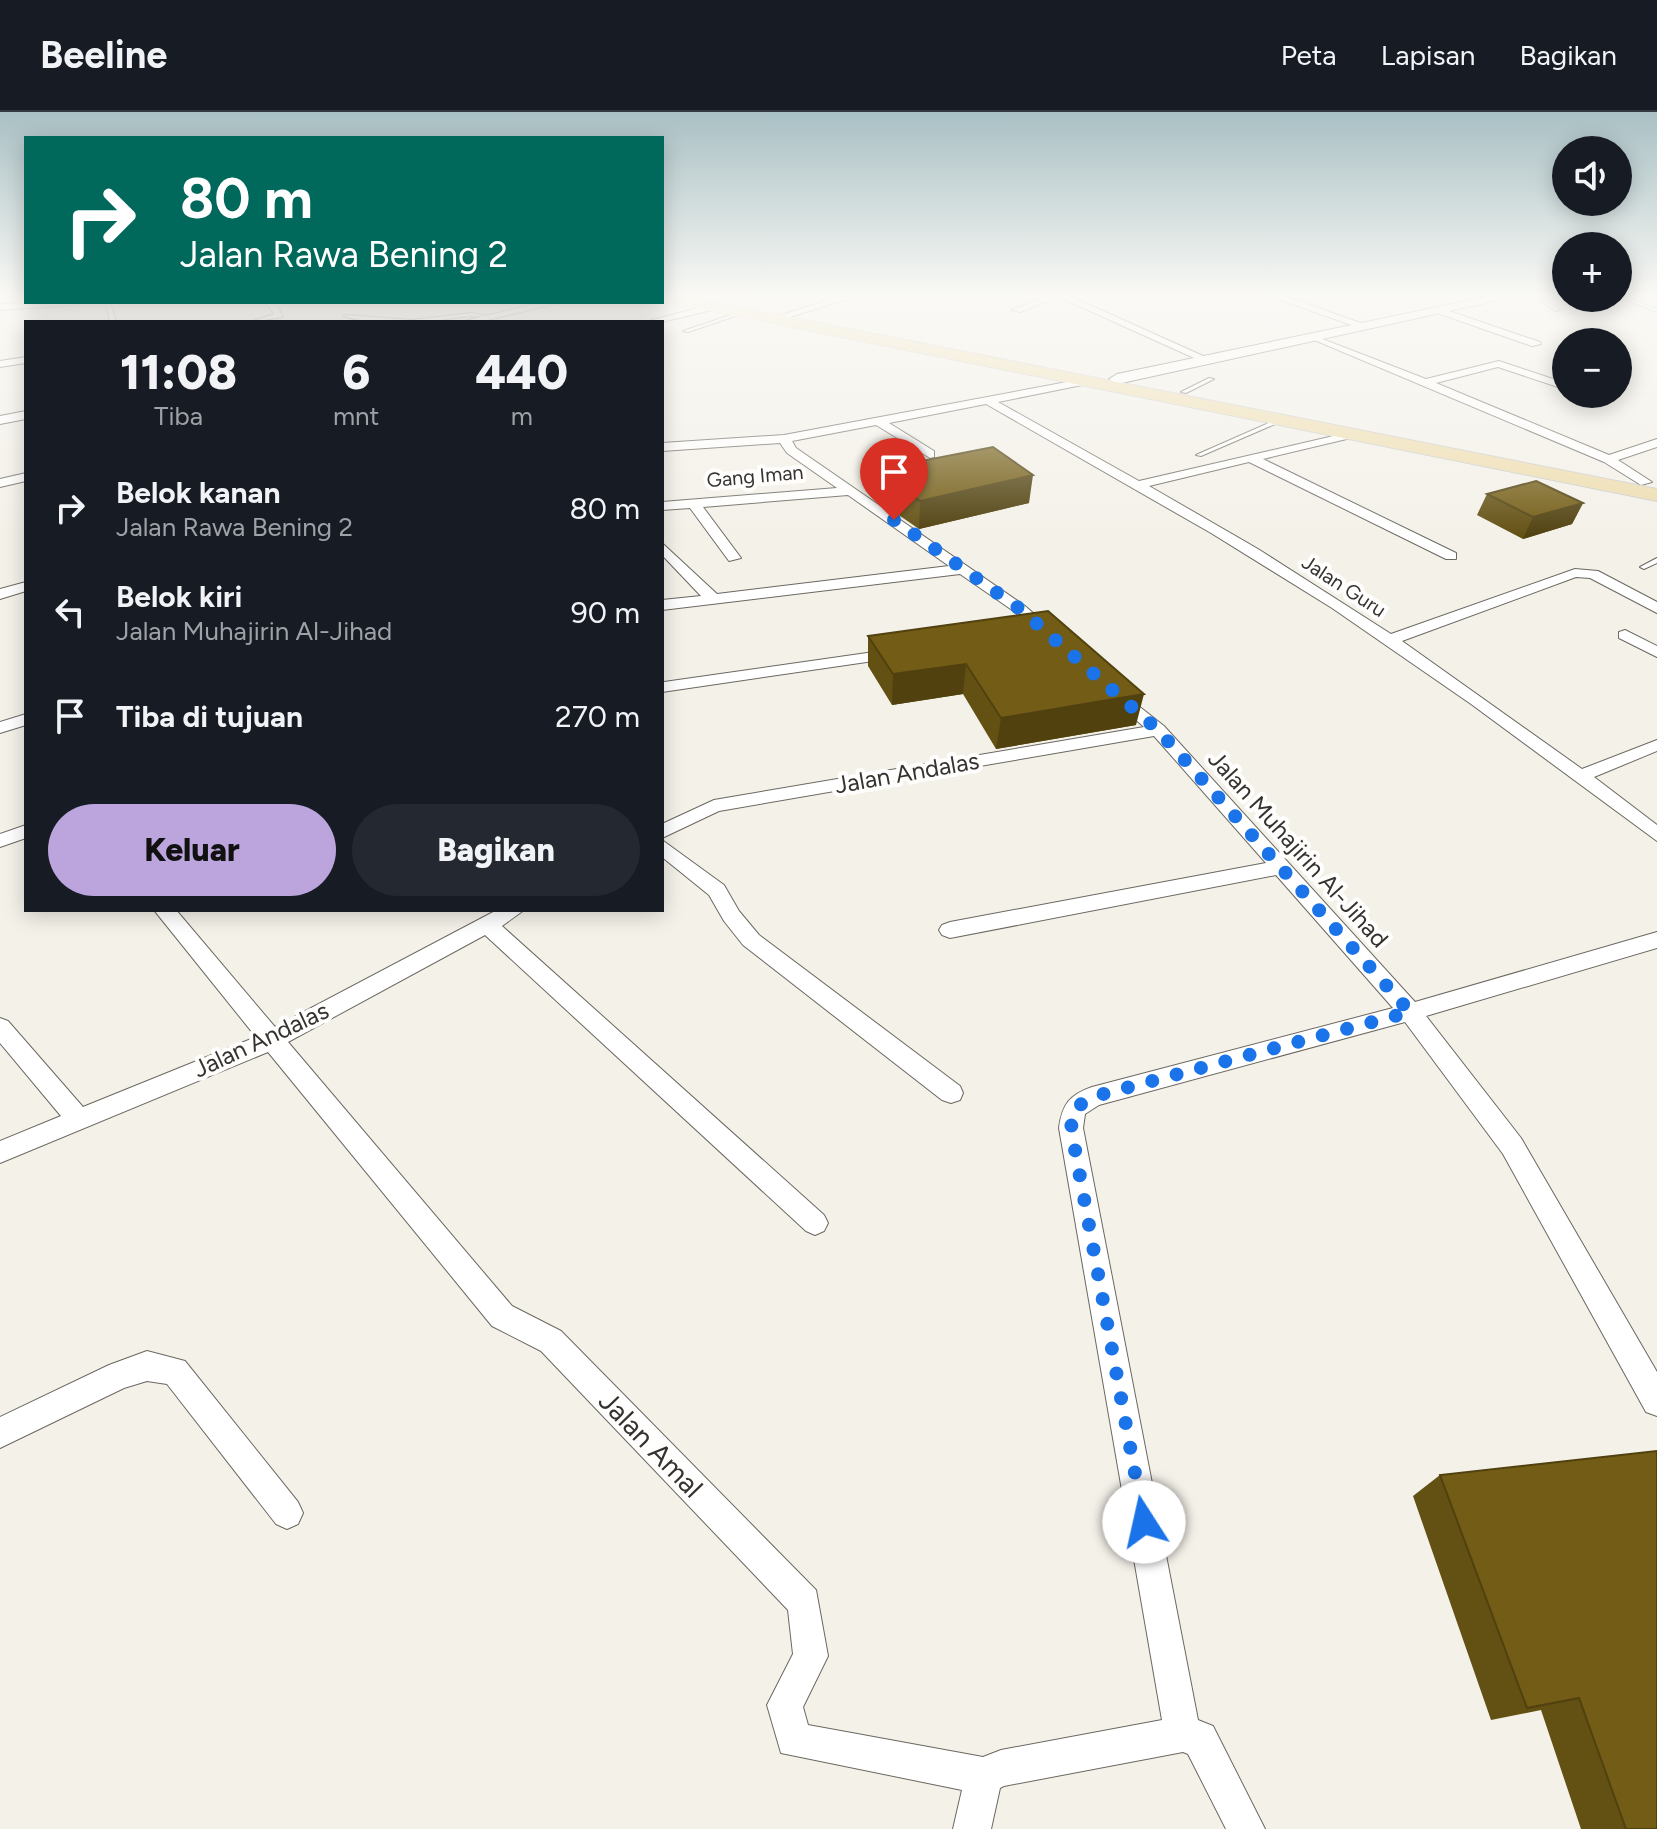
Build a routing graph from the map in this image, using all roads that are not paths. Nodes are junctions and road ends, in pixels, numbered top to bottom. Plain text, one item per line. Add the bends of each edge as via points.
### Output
1 (1060, 377) edge
2 (1107, 377) edge
3 (1126, 377) edge
4 (1410, 377) edge
5 (1447, 377) edge
6 (1117, 379) junction
7 (1211, 379) dead end
8 (1083, 382) junction
9 (1424, 383) junction
10 (1184, 392) junction
11 (989, 401) junction
12 (24, 415) edge
13 (0, 420) edge
14 (1280, 420) junction
15 (878, 421) junction
16 (1351, 434) junction
17 (784, 439) junction
18 (1657, 443) edge
19 (664, 447) edge
20 (930, 454) dead end
21 (1199, 455) dead end
22 (1251, 458) junction
23 (1608, 459) junction
24 (24, 477) edge
25 (0, 483) edge
26 (1134, 486) junction
27 (1653, 487) edge
28 (852, 491) junction
29 (693, 503) junction
30 (664, 506) edge
31 (664, 549) edge
32 (1451, 556) dead end
33 (734, 558) dead end
34 (1657, 560) edge
35 (1644, 567) dead end
36 (964, 569) junction
37 (24, 587) edge
38 (0, 594) edge
39 (714, 600) junction
40 (664, 605) edge
41 (1657, 608) edge
42 (1046, 633) junction
43 (1625, 635) dead end
44 (1019, 637) edge
45 (1389, 640) junction
46 (916, 651) edge
47 (1069, 652) edge
48 (1657, 652) edge
49 (1102, 681) edge
50 (664, 687) dead end
51 (1158, 730) junction
52 (1657, 745) edge
53 (1581, 776) junction
54 (664, 831) edge
55 (24, 832) edge
56 (1657, 835) edge
57 (0, 841) edge
58 (664, 849) edge
59 (1278, 868) junction
60 (166, 912) edge
61 (510, 912) edge
62 (487, 925) junction
63 (950, 930) dead end
64 (1657, 940) edge
65 (1410, 1012) junction
66 (0, 1027) edge
67 (270, 1041) junction
68 (951, 1093) dead end
69 (79, 1120) junction
70 (0, 1152) edge
71 (815, 1223) dead end
72 (1657, 1401) edge
73 (0, 1433) edge
74 (287, 1513) dead end
75 (1183, 1734) junction
76 (984, 1776) junction
77 (972, 1829) edge
78 (1246, 1829) edge

1 - 8 main road
2 - 6 main road
3 - 6 street
4 - 9 street
5 - 9 street
6 - 10 main road
7 - 10 lane
8 - 11 street
8 - 14 main road
9 - 23 street
10 - 27 main road
11 - 15 street
11 - 26 street, Jalan Guru
12 - 13 street
14 - 16 main road
14 - 21 lane
15 - 17 street
15 - 20 street
16 - 22 street
16 - 27 main road via 1545,478
17 - 19 street
17 - 28 street via 791,450
18 - 23 street
22 - 26 street
22 - 32 street
23 - 27 street
24 - 25 street
26 - 45 street, Jalan Guru via 1287,573
28 - 29 street, Gang Iman
28 - 36 street
29 - 30 street, Gang Iman
29 - 33 street
31 - 39 street
34 - 35 lane
36 - 39 street
36 - 42 street
37 - 38 street
39 - 40 street
41 - 45 street via 1593,574 1575,573
42 - 44 street
42 - 47 street
43 - 48 street
45 - 53 street, Jalan Guru
46 - 50 street
49 - 51 street, Jalan Muhajirin Al-Jihad
51 - 54 street, Jalan Andalas via 714,806
51 - 59 street, Jalan Muhajirin Al-Jihad
52 - 53 street
53 - 56 street, Jalan Guru
55 - 57 street
58 - 68 street via 717,890 751,940
59 - 63 street
59 - 65 street, Jalan Muhajirin Al-Jihad
60 - 67 street
61 - 62 street, Jalan Andalas
62 - 67 street, Jalan Andalas
62 - 71 street
64 - 65 street
65 - 72 street, Jalan Muhajirin Al-Jihad via 1512,1146
65 - 75 street via 1092,1097 1074,1109 1071,1128
66 - 69 street
67 - 69 street, Jalan Andalas
67 - 76 street, Jalan Amal via 502,1316 551,1341 804,1602 811,1656 785,1705 794,1740
69 - 70 street, Jalan Andalas
73 - 74 street via 119,1375 147,1366 175,1371
75 - 76 street via 1001,1768
75 - 78 street via 1200,1739
76 - 77 street

